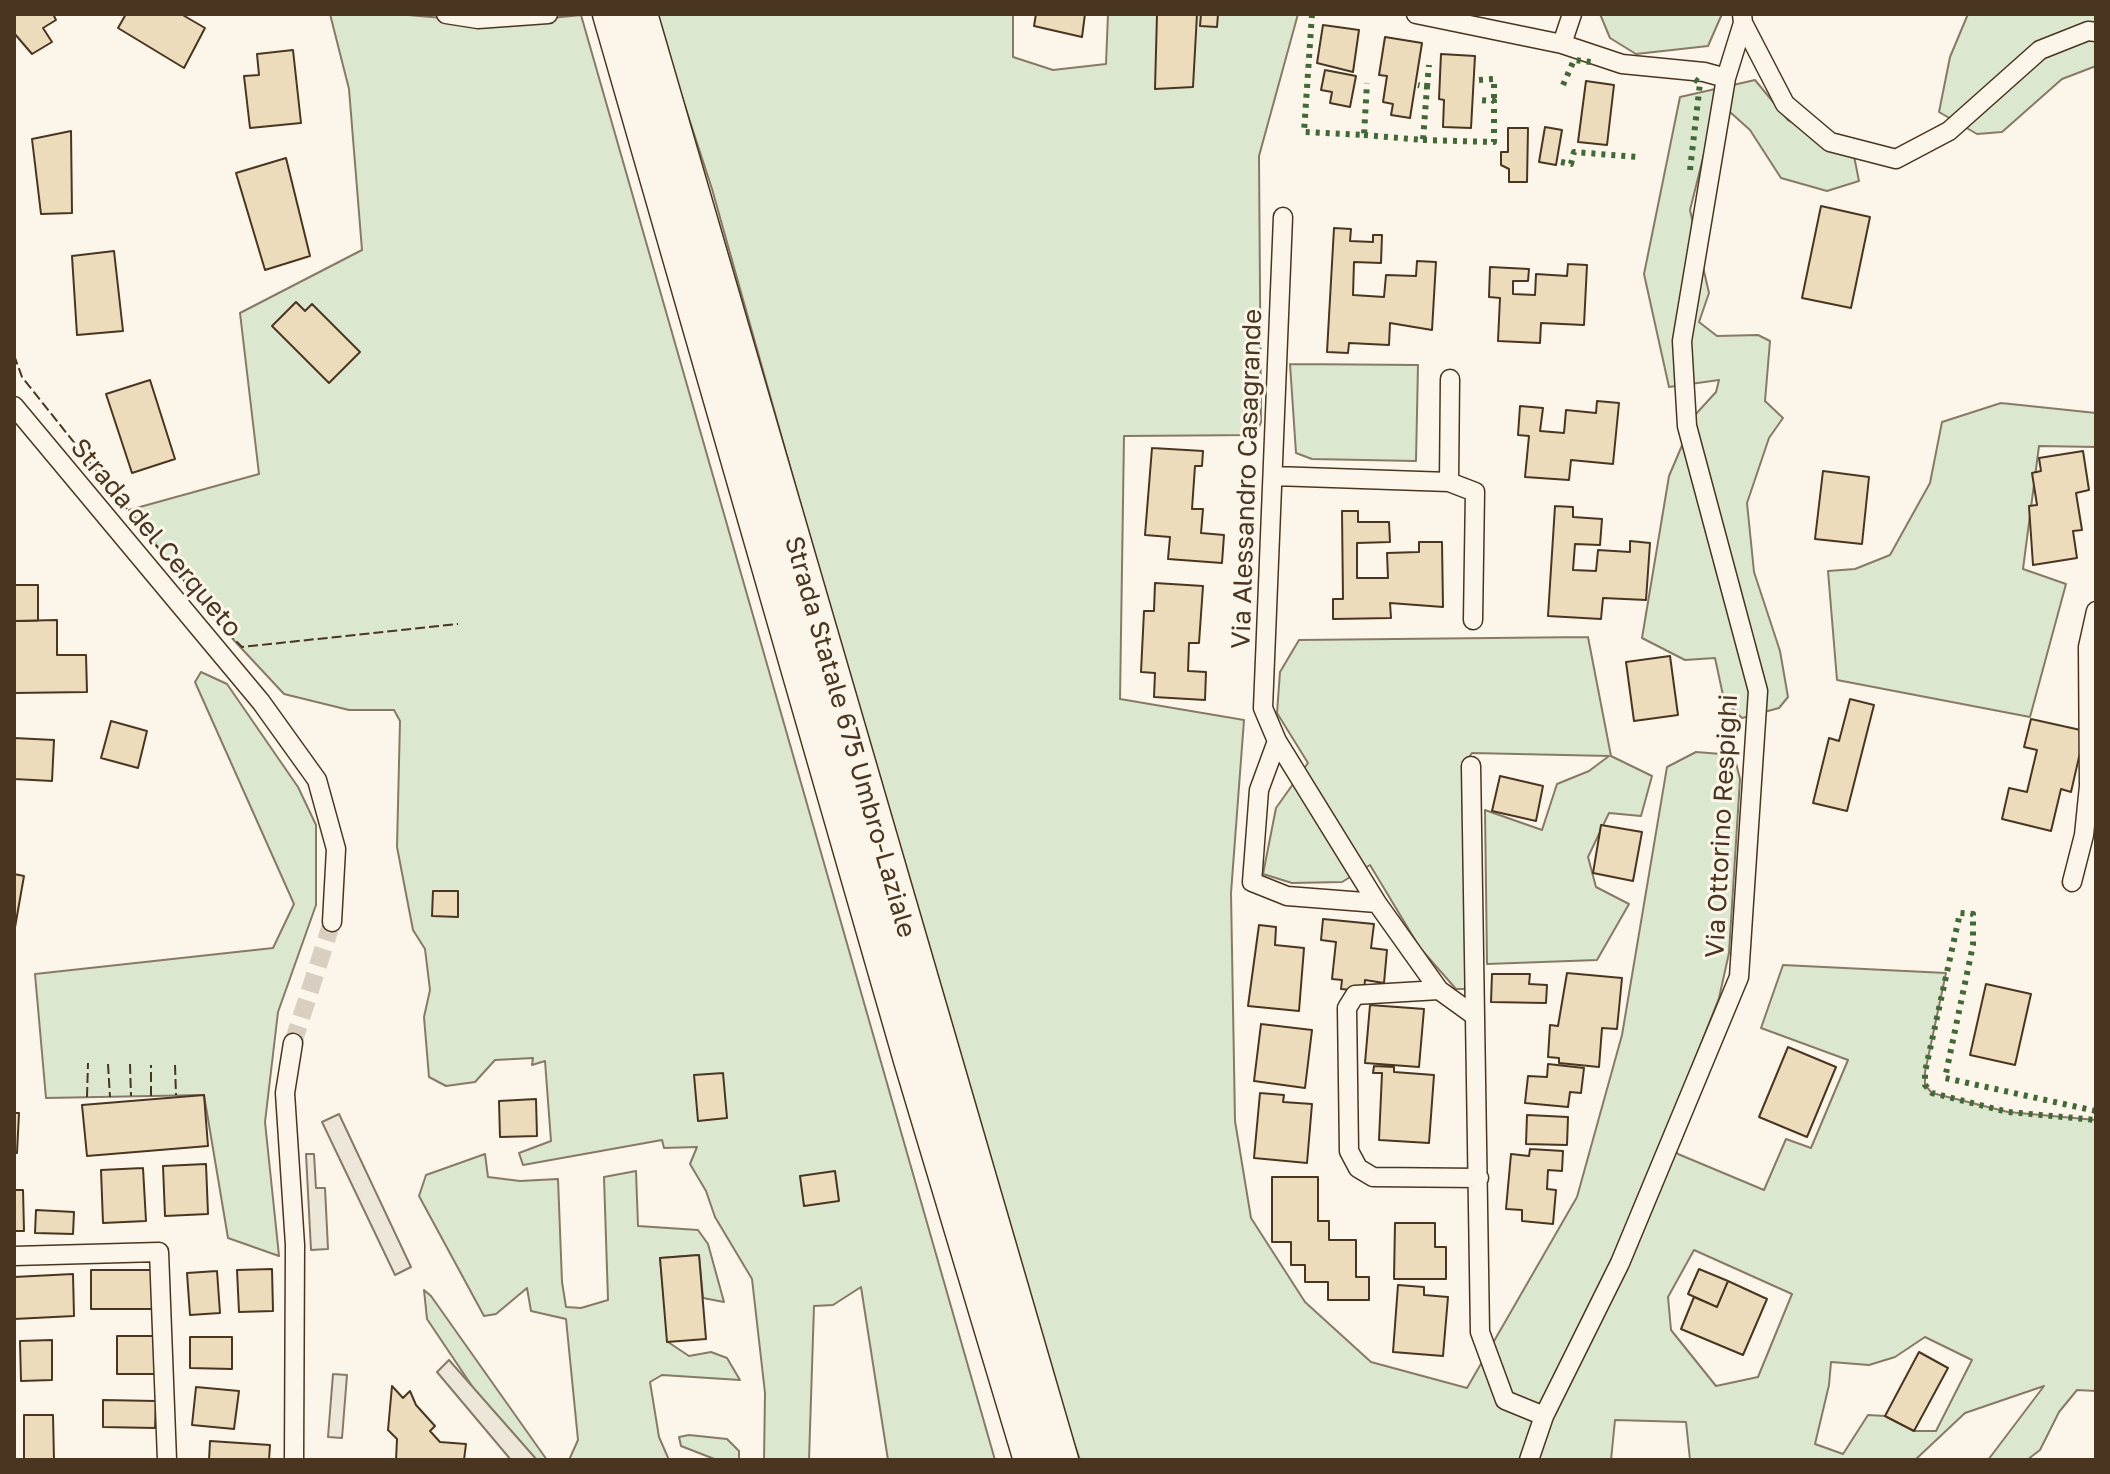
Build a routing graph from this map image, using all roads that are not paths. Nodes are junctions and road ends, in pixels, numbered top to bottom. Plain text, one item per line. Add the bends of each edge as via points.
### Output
1 (446, 14) edge
2 (548, 14) edge
3 (610, 14) edge
4 (640, 14) edge
5 (1416, 14) edge
6 (1572, 14) edge
7 (1743, 18) edge
8 (2091, 26) edge
9 (1562, 44) junction
10 (1726, 78) junction
11 (1283, 217) dead end
12 (1450, 379) dead end
13 (14, 406) edge
14 (1274, 476) junction
15 (1449, 482) junction
16 (2096, 611) edge
17 (1473, 620) dead end
18 (1277, 741) junction
19 (1471, 766) dead end
20 (2072, 882) dead end
21 (1377, 903) junction
22 (332, 922) tunnel mouth
23 (1439, 990) junction
24 (1475, 1016) junction
25 (293, 1043) tunnel mouth
26 (1479, 1178) junction
27 (14, 1256) edge
28 (1544, 1416) junction
29 (167, 1460) edge
30 (294, 1460) edge
31 (1031, 1460) edge
32 (1061, 1460) edge
33 (1529, 1460) edge

1 - 2 street via 478,19
3 - 31 highway, Strada Statale 675 Umbro-Laziale
4 - 32 highway, Strada Statale 675 Umbro-Laziale
5 - 9 street
6 - 9 street
7 - 8 street via 1785,104 1830,142 1896,159 1949,131 2040,50
7 - 10 street, Via Ottorino Respighi
9 - 10 street via 1622,64
10 - 28 street, Via Ottorino Respighi via 1682,341 1687,426 1758,691 1739,977 1620,1263
11 - 14 street, Via Alessandro Casagrande
12 - 15 street
13 - 22 street, Strada del Cerqueto via 261,702 317,780 336,849
14 - 15 street
14 - 18 street, Via Alessandro Casagrande via 1263,708
15 - 17 street via 1475,492
16 - 20 street via 2088,647 2089,786
18 - 21 street, Via Alessandro Casagrande
18 - 21 street via 1259,790 1252,882 1287,896
19 - 24 street
21 - 23 street, Via Alessandro Casagrande
23 - 24 street, Via Alessandro Casagrande
23 - 26 street via 1355,995 1347,1008 1349,1151 1358,1168 1373,1177
24 - 26 street
25 - 30 street via 285,1093 295,1245
26 - 28 street via 1480,1332 1505,1400
27 - 29 street via 159,1252
28 - 33 street, Via Ottorino Respighi

